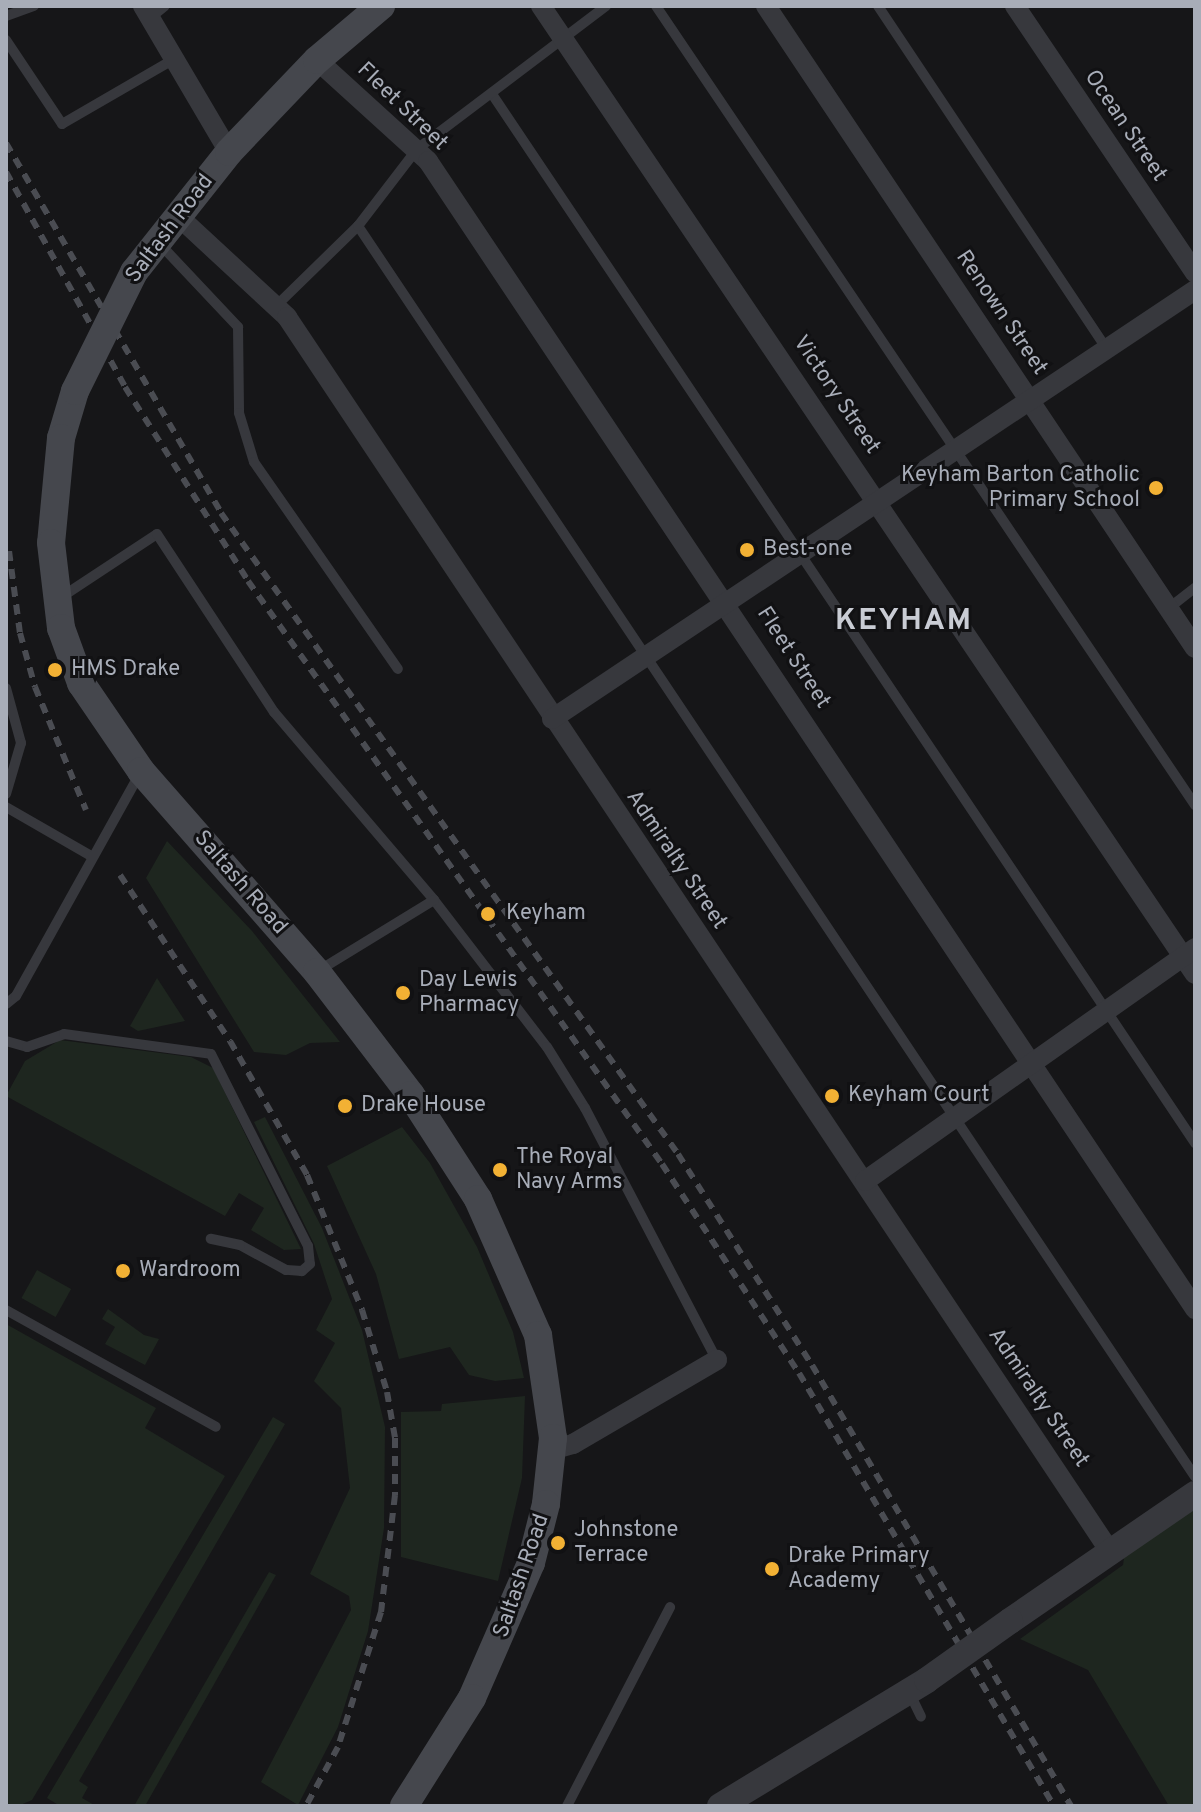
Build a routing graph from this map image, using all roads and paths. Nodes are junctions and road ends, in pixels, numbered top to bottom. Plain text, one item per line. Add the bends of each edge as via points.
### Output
1 (34, 6) edge
2 (381, 6) edge
3 (541, 6) edge
4 (606, 6) edge
5 (656, 6) edge
6 (766, 6) edge
7 (878, 6) edge
8 (1015, 6) edge
9 (152, 10) edge
10 (6, 16) edge
11 (564, 37) junction
12 (6, 40) edge
13 (174, 59) junction
14 (317, 60) junction
15 (492, 94) junction
16 (417, 149) junction
17 (229, 152) junction
18 (177, 215) junction
19 (358, 226) junction
20 (158, 242) junction
21 (1195, 273) edge
22 (1195, 290) edge
23 (276, 306) junction
24 (1107, 350) junction
25 (1031, 401) junction
26 (957, 452) junction
27 (881, 504) junction
28 (804, 554) junction
29 (1195, 588) edge
30 (57, 601) junction
31 (728, 604) junction
32 (1169, 608) junction
33 (1195, 648) edge
34 (648, 657) junction
35 (398, 669) dead end
36 (6, 688) edge
37 (552, 719) junction
38 (141, 771) junction
39 (6, 794) edge
40 (1195, 805) edge
41 (6, 807) edge
42 (93, 857) junction
43 (434, 900) junction
44 (1189, 952) edge
45 (317, 972) junction
46 (1195, 974) edge
47 (16, 996) junction
48 (6, 1004) edge
49 (1105, 1011) junction
50 (6, 1014) edge
51 (6, 1041) edge
52 (1031, 1064) junction
53 (958, 1116) junction
54 (1195, 1143) edge
55 (865, 1181) junction
56 (211, 1239) dead end
57 (1195, 1309) edge
58 (6, 1310) edge
59 (717, 1360) joint
60 (216, 1427) dead end
61 (552, 1450) junction
62 (1195, 1477) edge
63 (1195, 1494) edge
64 (1111, 1553) junction
65 (670, 1607) dead end
66 (918, 1686) junction
67 (921, 1717) dead end
68 (404, 1806) edge
69 (567, 1806) edge
70 (720, 1806) edge

1 - 10 lane
2 - 14 main road, Saltash Road
3 - 11 street, Victory Street
4 - 11 lane
5 - 26 lane
6 - 25 street, Renown Street
7 - 24 lane
8 - 21 street, Ocean Street
9 - 13 street
11 - 15 lane
11 - 27 street, Victory Street
12 - 13 lane via 62,124
13 - 17 street
14 - 16 street, Fleet Street
14 - 17 main road, Saltash Road
15 - 16 lane
15 - 28 lane
16 - 19 lane
16 - 31 street, Fleet Street
17 - 18 main road, Saltash Road
18 - 20 main road, Saltash Road
18 - 23 street, Admiralty Street
19 - 23 lane
19 - 34 lane
20 - 30 main road, Saltash Road, bridge via 134,272 75,391 61,438 51,543
20 - 35 lane via 238,327 239,413 254,462
22 - 24 street
23 - 37 street, Admiralty Street
24 - 25 street
25 - 26 street
25 - 32 street, Renown Street
26 - 27 street
26 - 40 lane
27 - 28 street
27 - 44 street, Victory Street
28 - 31 street
28 - 49 lane
29 - 32 lane
30 - 38 main road, Saltash Road via 81,683
30 - 43 lane via 157,534 274,712
31 - 34 street
31 - 52 street, Fleet Street
32 - 33 street, Renown Street
34 - 37 street
34 - 53 lane
36 - 39 lane via 21,743
37 - 55 street, Admiralty Street
38 - 42 lane
38 - 45 main road, Saltash Road
41 - 42 lane
42 - 47 lane
43 - 45 lane
43 - 59 lane via 547,1047
44 - 46 street, Victory Street
44 - 49 street
45 - 61 main road, Saltash Road via 411,1095 478,1199 538,1335 549,1379
47 - 48 lane
47 - 50 lane
49 - 52 street
49 - 54 lane
51 - 56 lane via 27,1047 64,1034 211,1054 308,1246 310,1264 302,1271 286,1270 240,1245
52 - 53 street
52 - 57 street, Fleet Street
53 - 55 street
53 - 62 lane
55 - 64 street, Admiralty Street
58 - 60 lane
59 - 61 street via 573,1444
61 - 68 main road, Saltash Road via 546,1504 507,1627 472,1698
63 - 64 street
64 - 66 street, bridge
65 - 69 lane
66 - 67 lane
66 - 70 street

